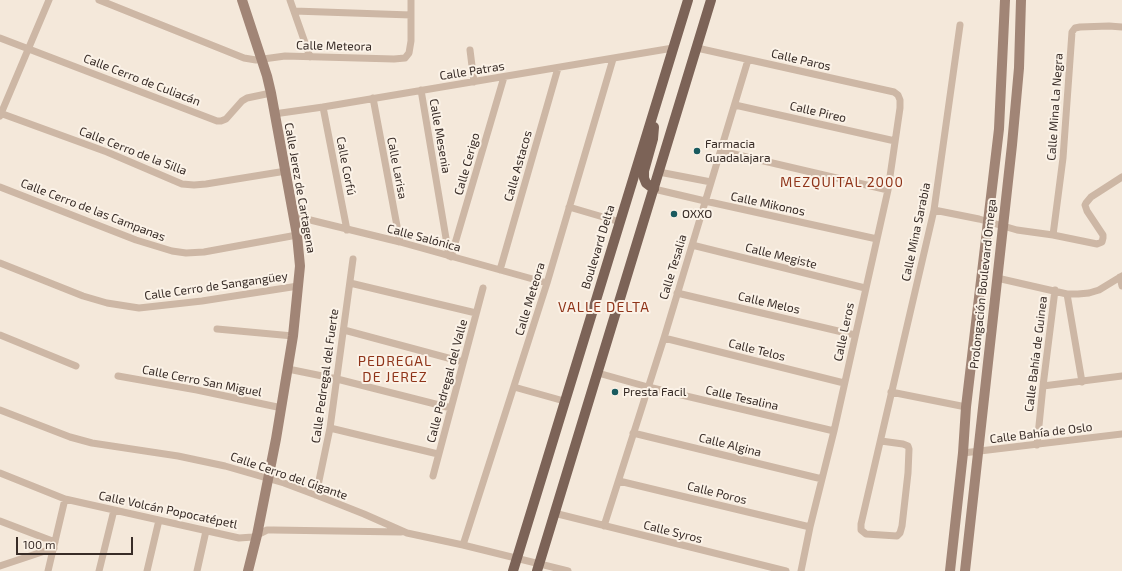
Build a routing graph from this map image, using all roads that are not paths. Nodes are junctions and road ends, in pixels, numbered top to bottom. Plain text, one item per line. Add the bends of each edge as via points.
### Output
1 (49, 0) edge
2 (100, 0) edge
3 (242, 0) edge
4 (290, 0) edge
5 (411, 0) edge
6 (711, 0) edge
7 (1005, 0) edge
8 (1021, 0) edge
9 (688, 1) edge
10 (294, 11) junction
11 (411, 15) junction
12 (960, 25) dead end
13 (1122, 27) edge
14 (0, 38) edge
15 (673, 48) junction
16 (697, 48) junction
17 (28, 49) junction
18 (470, 50) dead end
19 (310, 57) junction
20 (261, 59) junction
21 (613, 59) junction
22 (748, 60) junction
23 (558, 68) junction
24 (504, 77) junction
25 (474, 82) junction
26 (421, 90) junction
27 (271, 93) junction
28 (900, 97) joint
29 (373, 98) junction
30 (735, 105) junction
31 (323, 107) junction
32 (0, 114) edge
33 (274, 114) junction
34 (654, 115) junction
35 (895, 141) junction
36 (721, 151) junction
37 (286, 172) junction
38 (659, 172) junction
39 (1122, 177) edge
40 (711, 182) junction
41 (0, 187) edge
42 (654, 189) junction
43 (888, 190) junction
44 (705, 201) junction
45 (569, 207) junction
46 (934, 210) junction
47 (294, 216) junction
48 (620, 222) junction
49 (988, 222) junction
50 (1002, 225) junction
51 (347, 230) junction
52 (297, 235) junction
53 (1053, 235) junction
54 (877, 239) junction
55 (400, 242) junction
56 (692, 245) junction
57 (450, 256) junction
58 (353, 259) dead end
59 (0, 263) edge
60 (500, 270) junction
61 (1121, 276) edge
62 (997, 278) junction
63 (350, 283) junction
64 (547, 283) junction
65 (298, 286) junction
66 (1122, 286) edge
67 (483, 288) dead end
68 (865, 288) junction
69 (1055, 290) junction
70 (677, 293) junction
71 (1067, 294) junction
72 (476, 313) junction
73 (217, 329) dead end
74 (344, 330) junction
75 (0, 335) edge
76 (855, 335) junction
77 (293, 336) junction
78 (664, 338) junction
79 (463, 362) junction
80 (76, 366) dead end
81 (288, 369) junction
82 (598, 373) junction
83 (118, 376) dead end
84 (1122, 376) edge
85 (337, 379) junction
86 (1082, 382) junction
87 (844, 383) junction
88 (1042, 386) junction
89 (514, 387) junction
90 (648, 388) junction
91 (891, 392) junction
92 (564, 401) junction
93 (966, 407) junction
94 (282, 408) junction
95 (451, 408) junction
96 (0, 410) edge
97 (330, 428) junction
98 (834, 431) junction
99 (633, 433) junction
100 (1122, 434) edge
101 (881, 441) junction
102 (1037, 445) junction
103 (978, 453) junction
104 (438, 454) junction
105 (963, 454) junction
106 (0, 473) edge
107 (433, 476) dead end
108 (269, 479) junction
109 (822, 479) junction
110 (619, 481) junction
111 (316, 495) junction
112 (65, 499) junction
113 (114, 510) junction
114 (554, 513) junction
115 (159, 520) junction
116 (0, 521) edge
117 (604, 526) junction
118 (810, 527) junction
119 (206, 531) junction
120 (407, 533) junction
121 (257, 535) junction
122 (54, 545) junction
123 (464, 545) junction
124 (517, 558) junction
125 (0, 566) edge
126 (538, 568) edge
127 (48, 571) edge
128 (99, 571) edge
129 (147, 571) edge
130 (197, 571) edge
131 (248, 571) edge
132 (513, 571) edge
133 (568, 571) edge
134 (786, 571) edge
135 (801, 571) edge
136 (950, 571) edge
137 (965, 571) edge

1 - 17 street
2 - 20 street, Calle Meteora via 244,58
3 - 20 street, Calle Jerez de Cartagena
4 - 10 street
5 - 11 street
6 - 16 main road
7 - 49 street, Prolongación Boulevard Omega via 999,129
8 - 50 street, Prolongación Boulevard Omega via 1016,103
9 - 15 main road, Boulevard Delta
10 - 11 street
10 - 19 street
11 - 19 street, Calle Meteora via 411,41 407,56 394,59
12 - 46 street, Calle Mina Sarabia
13 - 53 street, Calle Mina La Negra via 1080,27 1072,32 1063,158
14 - 17 street, Calle Cerro de Culiacán
15 - 21 street, Calle Patras
15 - 34 main road, Boulevard Delta
16 - 22 street, Calle Paros
16 - 38 main road
17 - 27 street, Calle Cerro de Culiacán via 217,121 226,119 242,101
17 - 32 street
18 - 25 street
19 - 20 street, Calle Meteora
20 - 27 street, Calle Jerez de Cartagena
21 - 23 street, Calle Patras
21 - 45 street, Calle Meteora
22 - 28 street, Calle Paros via 894,92
22 - 30 street, Calle Tesalia
23 - 24 street, Calle Patras
23 - 60 street, Calle Astacos
24 - 25 street, Calle Patras
24 - 57 street, Calle Cerigo
25 - 26 street, Calle Patras
26 - 29 street, Calle Patras
26 - 57 street, Calle Mesenia
27 - 33 street, Calle Jerez de Cartagena
28 - 35 street, Calle Leros
29 - 31 street, Calle Patras
29 - 55 street, Calle Larisa
30 - 35 street, Calle Pireo
30 - 36 street, Calle Tesalia
31 - 33 street, Calle Patras
31 - 51 street, Calle Corfú
32 - 37 street, Calle Cerro de la Silla via 107,152 182,184 206,184
33 - 37 street, Calle Jerez de Cartagena
34 - 42 main road via 653,139 644,171 646,183
34 - 48 main road, Boulevard Delta
35 - 43 street, Calle Leros
36 - 40 street, Calle Tesalia
36 - 43 street
37 - 47 street, Calle Jerez de Cartagena
38 - 40 street
38 - 42 main road
39 - 53 street via 1085,205 1102,233 1102,242 1090,243
40 - 44 street, Calle Tesalia
41 - 52 street, Calle Cerro de las Campanas via 136,240 172,251 204,252
42 - 44 street, Calle Mikonos
42 - 82 main road
43 - 54 street, Calle Leros
44 - 54 street, Calle Mikonos
44 - 56 street, Calle Tesalia
45 - 48 street
45 - 64 street, Calle Meteora
46 - 49 street
46 - 91 street, Calle Mina Sarabia
47 - 51 street, Calle Salónica
47 - 52 street, Calle Jerez de Cartagena
48 - 92 main road, Boulevard Delta
49 - 50 street
49 - 93 street, Prolongación Boulevard Omega
50 - 53 street via 1017,230
50 - 62 street, Prolongación Boulevard Omega
51 - 55 street, Calle Salónica
52 - 65 street, Calle Jerez de Cartagena via 300,266
54 - 68 street, Calle Leros
55 - 57 street, Calle Salónica
56 - 68 street, Calle Megiste
56 - 70 street, Calle Tesalia
57 - 60 street, Calle Salónica
58 - 63 street, Calle Pedregal del Fuerte
59 - 65 street, Calle Cerro de Sangangüey via 107,304 139,308
60 - 64 street, Calle Salónica
61 - 66 street
61 - 71 street via 1099,290
62 - 69 street
62 - 103 street, Prolongación Boulevard Omega
63 - 72 street
63 - 74 street, Calle Pedregal del Fuerte
64 - 89 street, Calle Meteora
65 - 77 street, Calle Jerez de Cartagena
67 - 72 street, Calle Pedregal del Valle
68 - 76 street, Calle Leros
69 - 71 street
69 - 88 street, Calle Bahía de Guinea
70 - 76 street, Calle Melos
70 - 78 street, Calle Tesalia
71 - 86 street
72 - 79 street, Calle Pedregal del Valle
73 - 77 street
74 - 79 street
74 - 85 street, Calle Pedregal del Fuerte
75 - 80 street
76 - 87 street, Calle Leros
77 - 81 street, Calle Jerez de Cartagena
78 - 87 street, Calle Telos
78 - 90 street, Calle Tesalia
79 - 95 street, Calle Pedregal del Valle
81 - 85 street
81 - 94 street, Calle Jerez de Cartagena
82 - 90 street, Calle Tesalina
82 - 114 main road
83 - 94 street, Calle Cerro San Miguel
84 - 86 street
85 - 95 street
85 - 97 street, Calle Pedregal del Fuerte
86 - 88 street
87 - 98 street, Calle Leros
88 - 102 street, Calle Bahía de Guinea
89 - 92 street
89 - 123 street, Calle Meteora
90 - 98 street, Calle Tesalina
90 - 99 street, Calle Tesalia
91 - 93 street
91 - 101 street, Calle Mina Sarabia
92 - 124 main road, Boulevard Delta
93 - 105 street, Prolongación Boulevard Omega
94 - 108 street, Calle Jerez de Cartagena
95 - 104 street, Calle Pedregal del Valle
96 - 108 street, Calle Cerro del Gigante via 92,443 202,461
97 - 104 street
97 - 111 street, Calle Pedregal del Fuerte
98 - 109 street, Calle Leros
99 - 109 street, Calle Algina
99 - 110 street, Calle Tesalia
100 - 102 street, Calle Bahía de Oslo
101 - 101 street, Calle Mina Sarabia via 861,524 862,530 866,534 897,536 902,526 909,448 903,444
102 - 103 street, Calle Bahía de Oslo
103 - 105 street, Calle Bahía de Oslo
103 - 137 street, Prolongación Boulevard Omega
104 - 107 street, Calle Pedregal del Valle
105 - 136 street, Prolongación Boulevard Omega
106 - 112 street, Calle Volcán Popocatépetl
108 - 111 street, Calle Cerro del Gigante
108 - 121 street, Calle Jerez de Cartagena
109 - 118 street, Calle Leros
110 - 117 street, Calle Tesalia
110 - 118 street, Calle Poros
111 - 120 street, Calle Cerro del Gigante
112 - 113 street, Calle Volcán Popocatépetl
112 - 122 street
113 - 115 street, Calle Volcán Popocatépetl
113 - 128 street
114 - 117 street, Calle Syros
114 - 126 main road
115 - 119 street, Calle Volcán Popocatépetl
115 - 129 street
116 - 122 street
117 - 134 street, Calle Syros
118 - 135 street, Calle Leros
119 - 121 street, Calle Volcán Popocatépetl via 239,538
119 - 130 street
120 - 121 street, Calle Volcán Popocatépetl via 267,530
120 - 123 street, Calle Cerro del Gigante
121 - 131 street, Calle Jerez de Cartagena
122 - 125 street
122 - 127 street
123 - 124 street, Calle Cerro del Gigante
124 - 126 street, Calle Cerro del Gigante
124 - 132 main road, Boulevard Delta
126 - 133 street, Calle Cerro del Gigante

